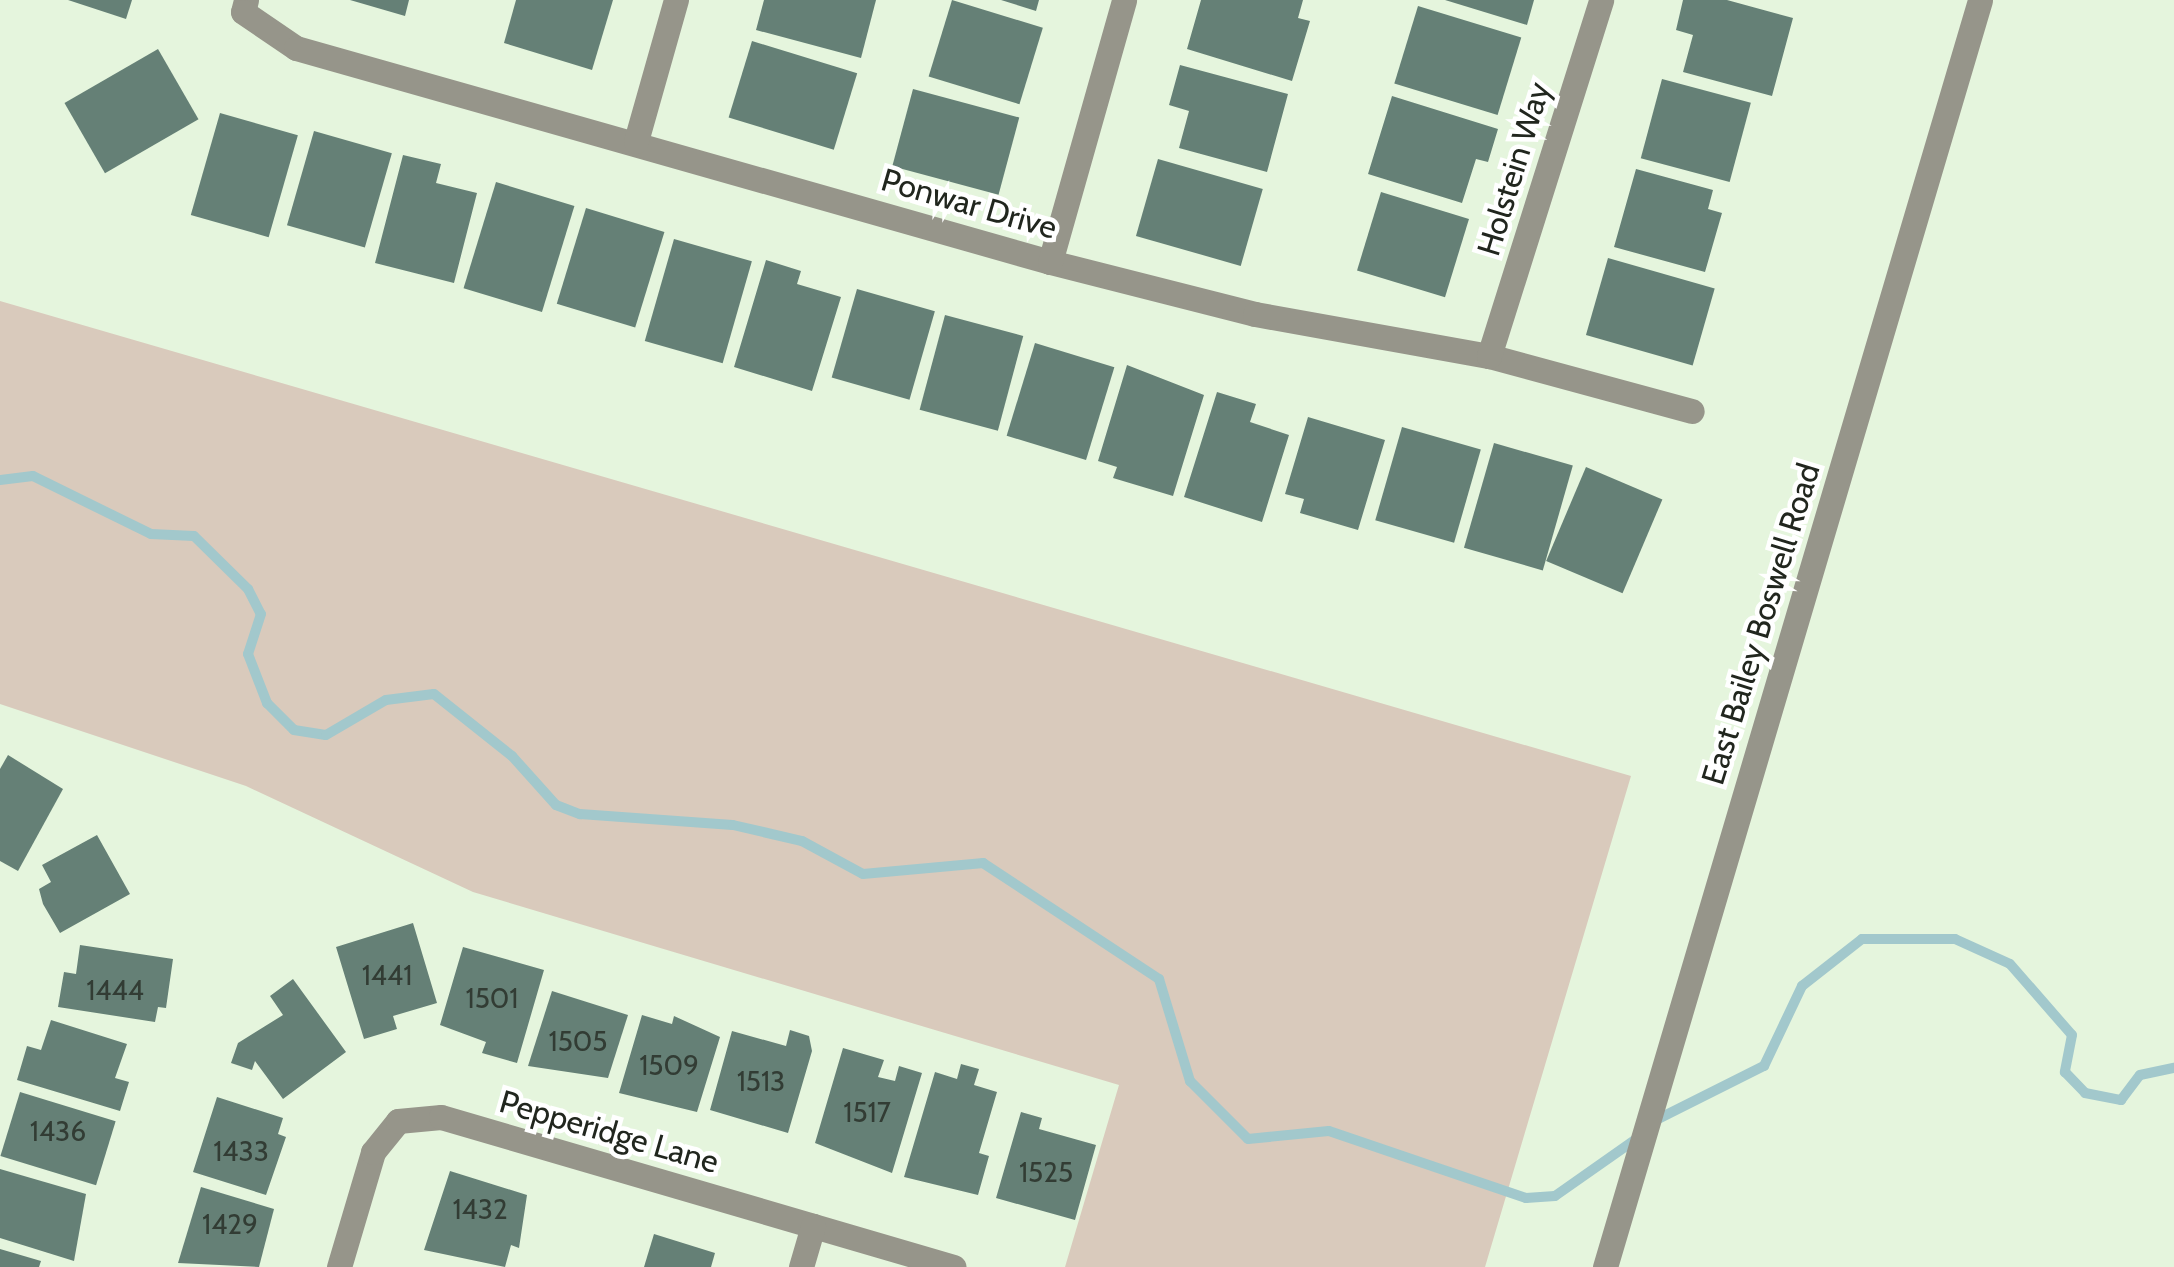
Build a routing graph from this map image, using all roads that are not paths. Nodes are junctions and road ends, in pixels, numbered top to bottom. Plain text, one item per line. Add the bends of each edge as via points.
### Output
1 (676, 0) edge
2 (1124, 0) edge
3 (1600, 0) edge
4 (1980, 0) edge
5 (244, 6) edge
6 (636, 141) junction
7 (1050, 262) junction
8 (1489, 356) junction
9 (1692, 411) dead end
10 (813, 1226) junction
11 (339, 1267) edge
12 (801, 1267) edge
13 (954, 1267) edge
14 (1605, 1267) edge

1 - 6 street
2 - 7 street
3 - 8 street, Holstein Way
4 - 14 street, East Bailey Boswell Road
5 - 6 street, Ponwar Drive via 296,48
6 - 7 street, Ponwar Drive
7 - 8 street, Ponwar Drive via 1255,314
8 - 9 street, Ponwar Drive
10 - 11 street, Pepperidge Lane via 441,1117 398,1121 373,1152
10 - 12 street
10 - 13 street, Pepperidge Lane

